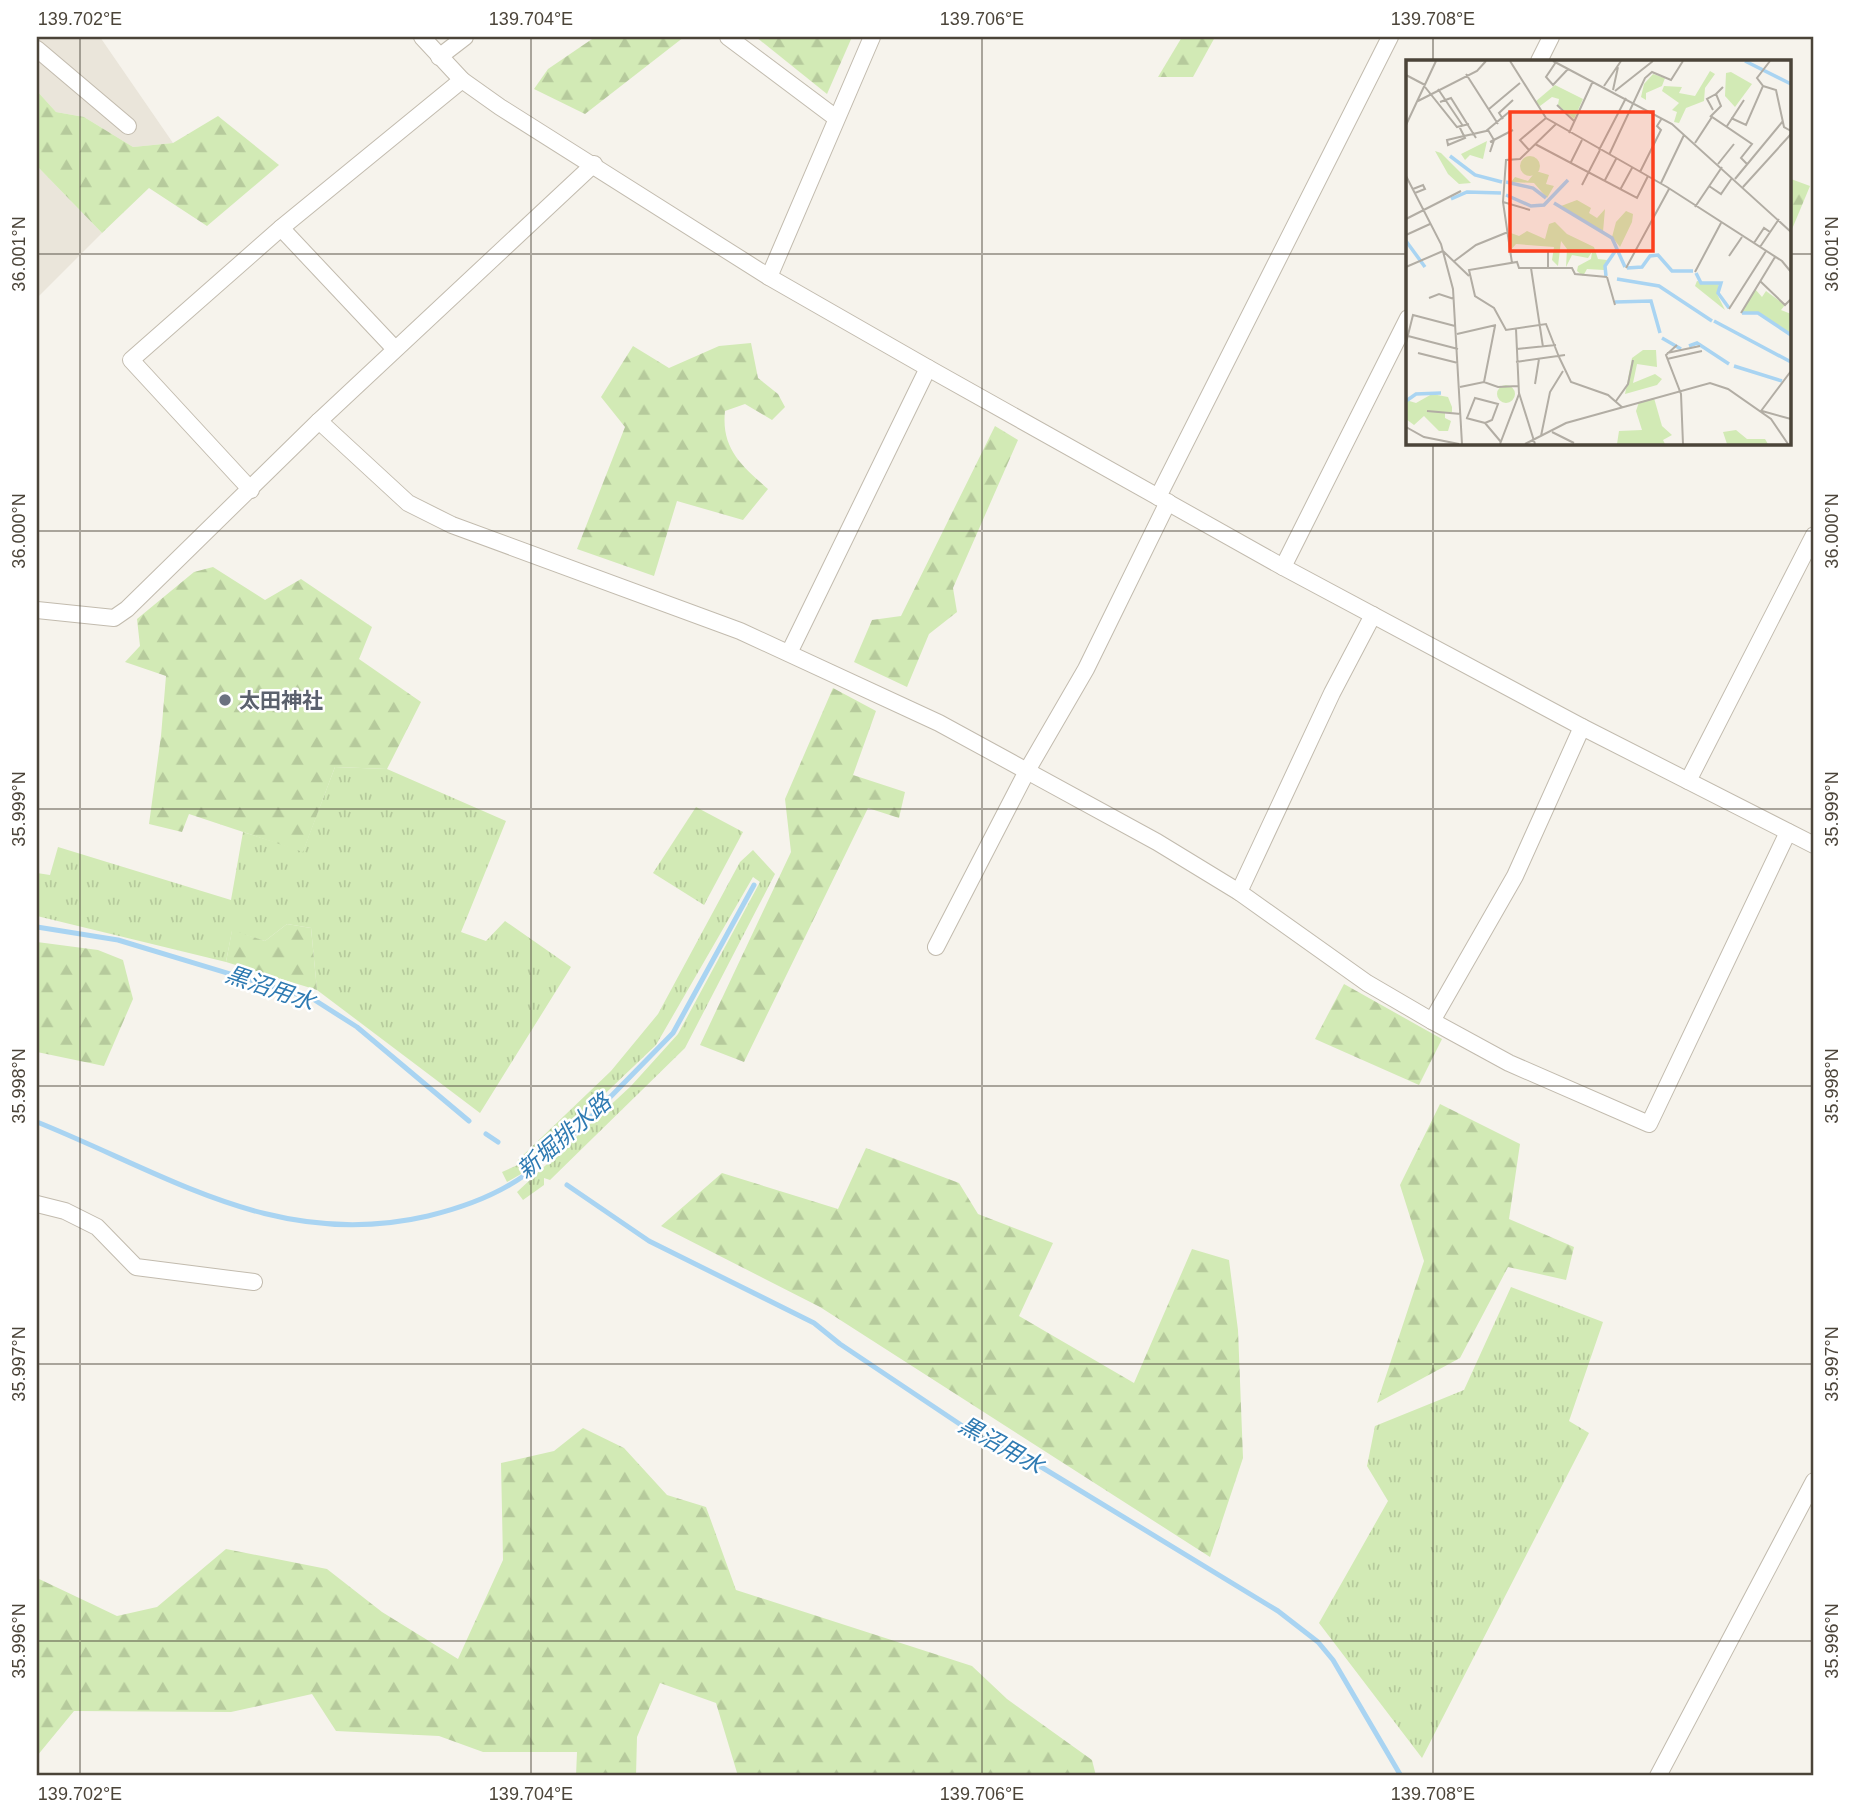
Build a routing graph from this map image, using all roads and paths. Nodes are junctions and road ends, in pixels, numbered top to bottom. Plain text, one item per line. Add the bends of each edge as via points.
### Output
1 (422, 37) edge
2 (465, 37) edge
3 (728, 37) edge
4 (872, 37) edge
5 (1390, 37) edge
6 (1552, 37) edge
7 (37, 49) edge
8 (439, 57) junction
9 (1540, 60) edge
10 (462, 80) junction
11 (836, 118) junction
12 (128, 126) dead end
13 (594, 164) junction
14 (281, 228) junction
15 (769, 277) junction
16 (1406, 322) edge
17 (395, 349) junction
18 (928, 368) junction
19 (319, 421) junction
20 (251, 490) junction
21 (1163, 500) junction
22 (1814, 535) edge
23 (1283, 567) junction
24 (37, 610) edge
25 (1373, 615) junction
26 (789, 653) junction
27 (1582, 727) junction
28 (1028, 769) junction
29 (1688, 781) junction
30 (1788, 832) junction
31 (1814, 845) edge
32 (1239, 892) junction
33 (936, 947) dead end
34 (1432, 1021) junction
35 (37, 1204) edge
36 (254, 1282) dead end
37 (1814, 1480) edge
38 (1658, 1776) edge

1 - 8 street
2 - 8 street
3 - 11 street
4 - 11 street
5 - 21 street
6 - 9 street
7 - 12 street
8 - 10 street
10 - 13 street
10 - 14 street
11 - 15 street
13 - 15 street
13 - 17 street
14 - 17 street
14 - 20 street via 131,360
15 - 18 street
16 - 23 street
17 - 19 street
18 - 21 street
18 - 26 street
19 - 20 street
19 - 26 street via 408,503 452,525
20 - 24 street via 114,618
21 - 23 street
21 - 28 street via 1086,669
22 - 29 street
23 - 25 street
25 - 27 street
25 - 32 street
26 - 28 street
27 - 29 street
27 - 34 street via 1515,876
28 - 32 street
28 - 33 street
29 - 30 street
30 - 31 street
30 - 34 street via 1649,1124 1509,1063
32 - 34 street via 1367,982
35 - 36 street via 97,1227 136,1267
37 - 38 street

